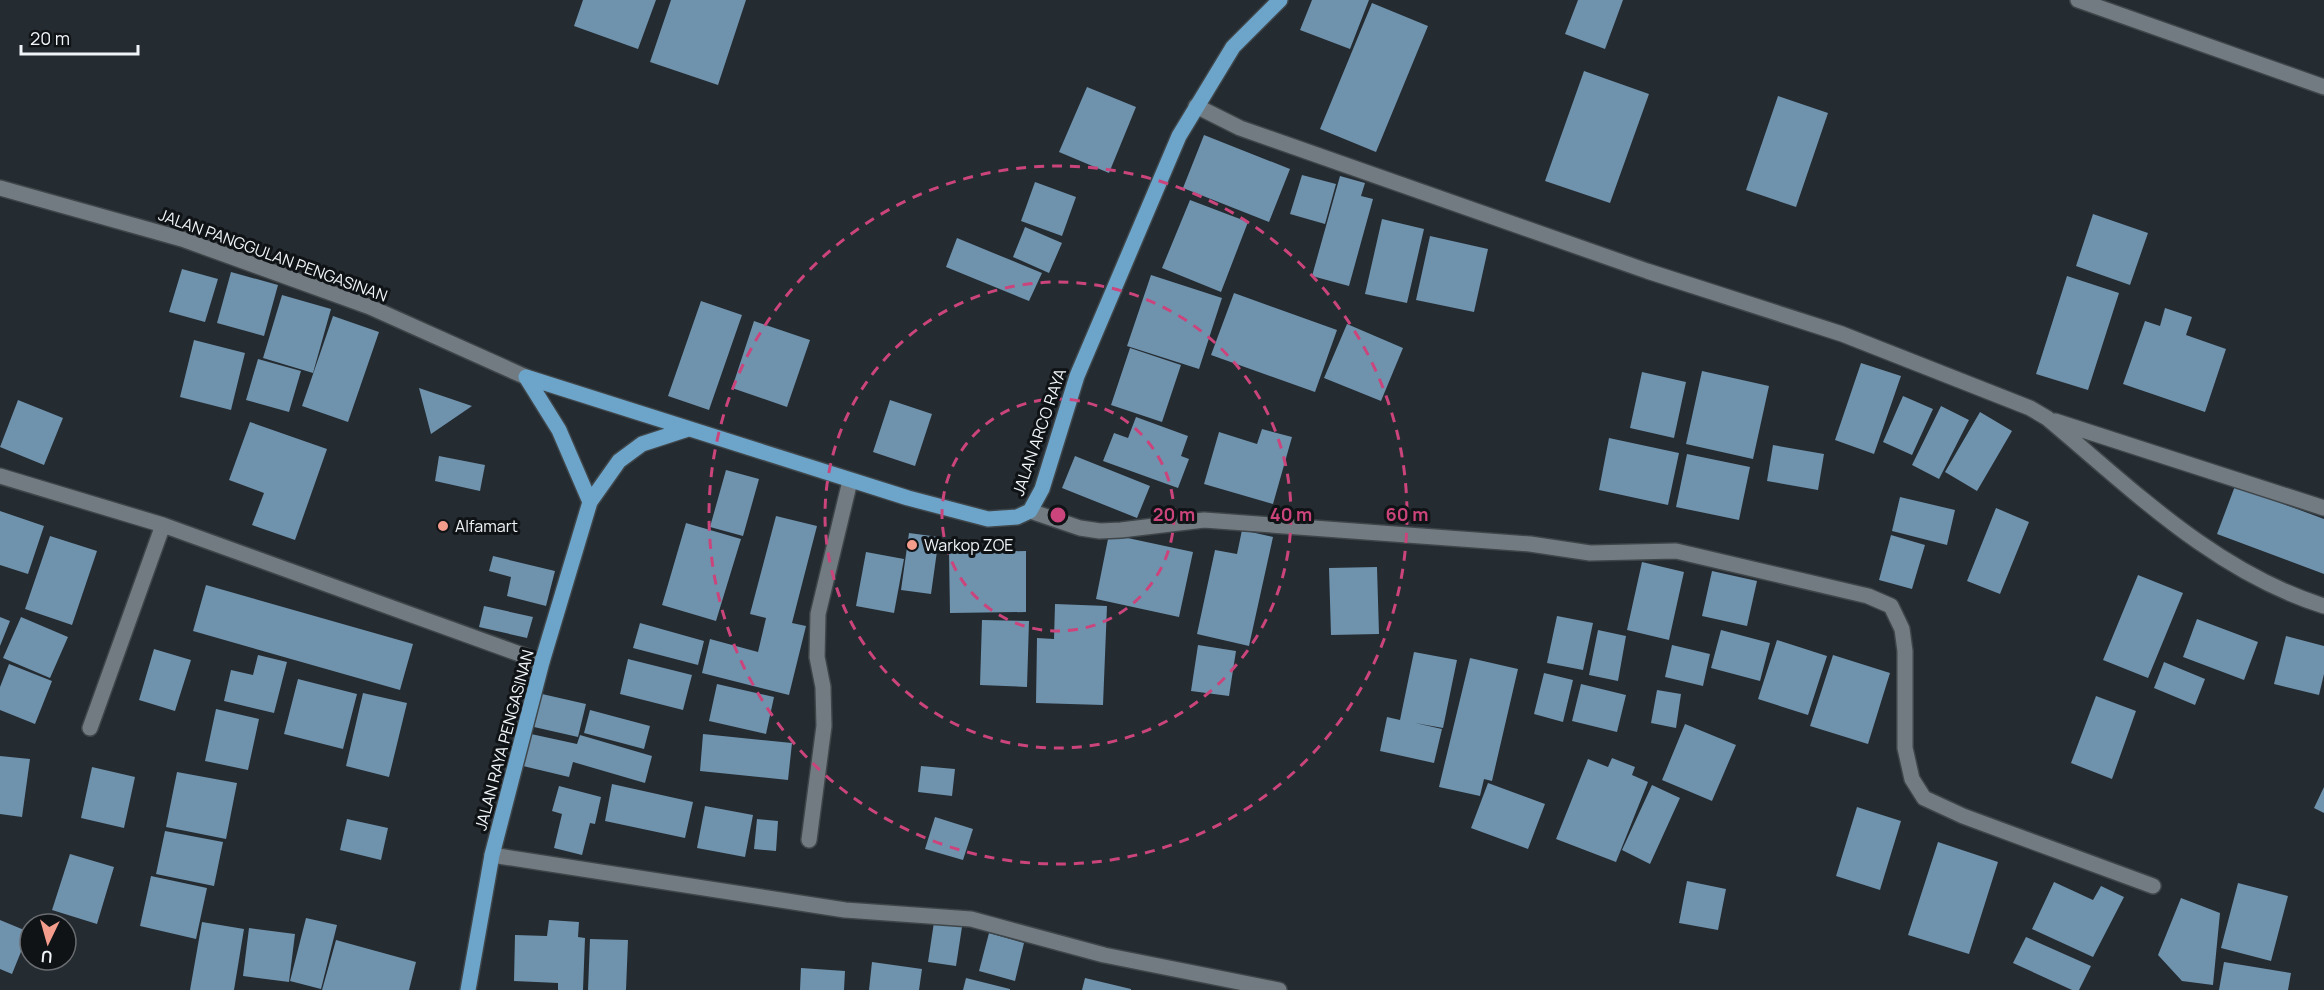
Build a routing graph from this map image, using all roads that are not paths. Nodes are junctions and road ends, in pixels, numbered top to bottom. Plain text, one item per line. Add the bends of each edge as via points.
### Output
1 (1280, 0) edge
2 (2078, 0) edge
3 (2324, 87) edge
4 (1196, 106) junction
5 (0, 188) edge
6 (526, 377) junction
7 (2047, 418) junction
8 (688, 429) junction
9 (0, 476) edge
10 (850, 481) junction
11 (590, 502) junction
12 (2324, 508) edge
13 (1030, 511) junction
14 (163, 525) junction
15 (2324, 606) edge
16 (542, 662) junction
17 (90, 728) dead end
18 (809, 840) dead end
19 (492, 855) junction
20 (2153, 886) dead end
21 (468, 990) edge
22 (1279, 990) edge

1 - 4 main road, JALAN ARCO RAYA via 1233,47
2 - 3 street
4 - 7 street via 1240,128 1429,196 1853,338 1990,391
4 - 13 main road, JALAN ARCO RAYA via 1179,136 1077,376 1042,489
5 - 6 street, JALAN PANGGULAN PENGASINAN via 182,239 370,307
6 - 8 main road, JALAN ARCO RAYA
6 - 11 main road via 559,430
7 - 12 street
7 - 15 street via 2169,520 2220,557 2290,595
8 - 10 main road, JALAN ARCO RAYA
8 - 11 main road, JALAN RAYA PENGASINAN via 642,444 619,461
9 - 14 street
10 - 13 main road, JALAN ARCO RAYA via 988,519 1017,518
10 - 18 street via 818,614 817,657 824,726
11 - 16 main road, JALAN RAYA PENGASINAN
13 - 20 street via 1100,531 1204,520 1530,544 1590,553 1677,551 1868,596 1891,606 1902,629 1905,748 1912,779 1924,798
14 - 16 street
14 - 17 street
16 - 19 main road, JALAN RAYA PENGASINAN
19 - 21 main road, JALAN RAYA PENGASINAN
19 - 22 street via 845,910 972,919 1104,955

